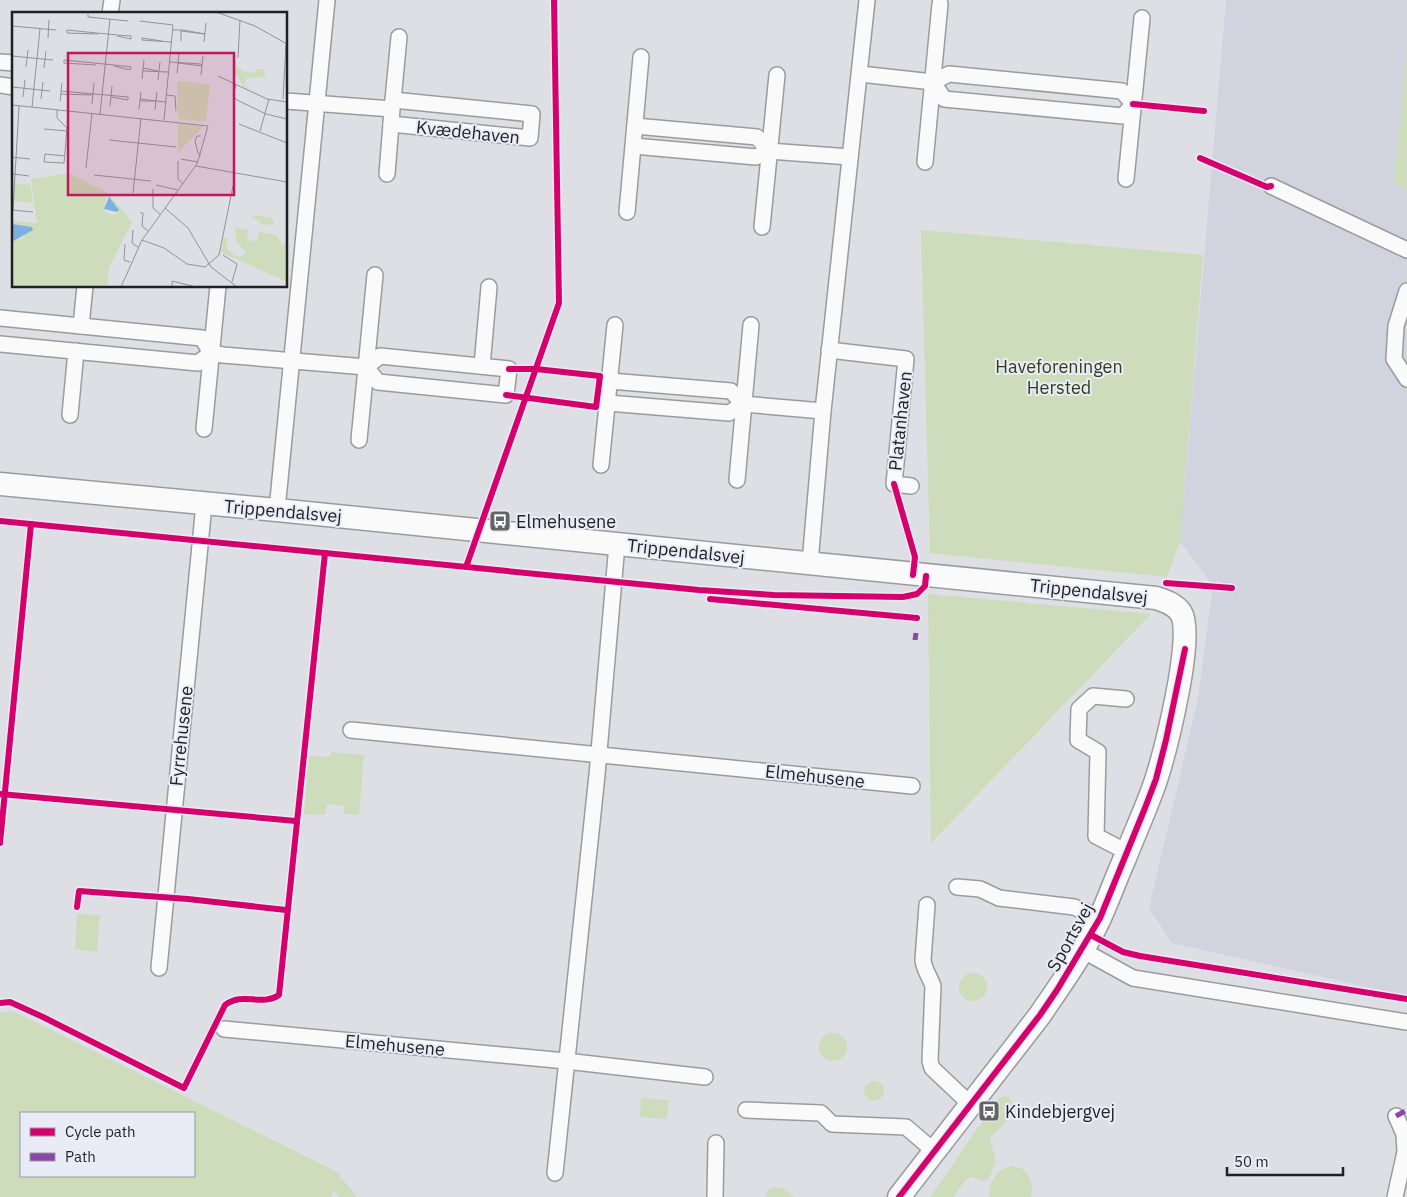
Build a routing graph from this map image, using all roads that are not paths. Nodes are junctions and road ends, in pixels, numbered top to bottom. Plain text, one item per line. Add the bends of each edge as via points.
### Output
1 (327, 0) edge
2 (867, 0) edge
3 (940, 4) dead end
4 (1142, 18) dead end
5 (399, 37) dead end
6 (641, 57) dead end
7 (860, 74) junction
8 (777, 75) dead end
9 (933, 82) junction
10 (288, 101) edge
11 (316, 104) junction
12 (1133, 104) junction
13 (392, 111) junction
14 (635, 126) junction
15 (634, 146) junction
16 (769, 150) junction
17 (850, 157) junction
18 (925, 162) dead end
19 (386, 174) dead end
20 (1126, 179) dead end
21 (1271, 186) dead end
22 (627, 212) dead end
23 (762, 227) dead end
24 (1407, 250) edge
25 (375, 275) dead end
26 (489, 287) dead end
27 (85, 288) edge
28 (218, 288) edge
29 (1407, 291) edge
30 (0, 318) edge
31 (615, 325) dead end
32 (751, 325) dead end
33 (81, 326) junction
34 (0, 344) edge
35 (829, 350) junction
36 (76, 351) junction
37 (211, 353) junction
38 (293, 361) junction
39 (482, 366) junction
40 (366, 367) junction
41 (1407, 379) edge
42 (610, 381) junction
43 (608, 403) junction
44 (743, 404) junction
45 (822, 411) junction
46 (70, 415) dead end
47 (204, 429) dead end
48 (359, 440) dead end
49 (602, 465) dead end
50 (737, 480) dead end
51 (0, 484) edge
52 (911, 486) dead end
53 (277, 510) junction
54 (204, 512) junction
55 (617, 544) junction
56 (810, 563) junction
57 (1185, 649) joint
58 (1126, 699) dead end
59 (351, 730) dead end
60 (599, 755) junction
61 (912, 786) dead end
62 (1127, 852) junction
63 (957, 887) dead end
64 (927, 905) dead end
65 (1100, 918) junction
66 (1082, 950) junction
67 (159, 968) dead end
68 (1407, 1022) edge
69 (224, 1029) dead end
70 (566, 1061) junction
71 (705, 1077) dead end
72 (970, 1104) junction
73 (746, 1110) dead end
74 (1396, 1116) dead end
75 (716, 1143) dead end
76 (934, 1151) junction
77 (555, 1172) dead end
78 (715, 1197) edge
79 (899, 1197) edge
80 (1395, 1197) edge

1 - 11 street
2 - 7 street
3 - 9 street
4 - 12 street
5 - 13 street, Kvædehaven
6 - 14 street
7 - 9 street
7 - 17 street
8 - 16 street
9 - 12 street via 949,74 1122,91
9 - 12 street via 944,99 1123,116
9 - 18 street
10 - 11 street, Kvædehaven
11 - 13 street, Kvædehaven
11 - 38 street
12 - 20 street
13 - 13 street, Kvædehaven via 532,114 530,138
13 - 19 street, Kvædehaven
14 - 15 street
14 - 16 street via 757,137
15 - 16 street via 756,157
15 - 22 street
16 - 17 street
16 - 23 street
17 - 35 street
21 - 24 street
25 - 40 street
26 - 39 street
27 - 33 street
28 - 37 street
29 - 41 street via 1396,326 1394,359
30 - 33 street
31 - 42 street
32 - 44 street
33 - 37 street via 202,338
34 - 36 street
35 - 45 street
35 - 52 street, Platanhaven via 906,359 894,484
36 - 37 street via 198,362
36 - 46 street
37 - 38 street
37 - 47 street
38 - 40 street
38 - 53 street
39 - 40 street via 380,356
39 - 40 street via 509,369 506,395 378,382
40 - 48 street
42 - 43 street
42 - 44 street via 732,391
43 - 44 street via 729,413
43 - 49 street
44 - 45 street
44 - 50 street
45 - 56 street
51 - 54 street, Trippendalsvej
53 - 54 street, Trippendalsvej
53 - 55 street, Trippendalsvej
54 - 67 street, Fyrrehusene
55 - 56 street, Trippendalsvej
55 - 60 street
56 - 57 street, Trippendalsvej via 1156,598 1171,604 1181,614
57 - 62 street, Sportsvej via 1156,779
58 - 62 street via 1093,696 1079,709 1078,740 1098,752 1096,836
59 - 60 street, Elmehusene
60 - 61 street, Elmehusene
60 - 70 street
62 - 65 street, Sportsvej
63 - 65 street, Sportsvej via 980,889 999,898 1074,907
64 - 72 street via 923,960 933,986 930,1061 932,1068
65 - 66 street, Sportsvej
66 - 68 street via 1133,978
66 - 72 street, Sportsvej via 1044,1008
69 - 70 street, Elmehusene
70 - 71 street, Elmehusene
70 - 77 street
72 - 76 street, Sportsvej
73 - 76 street via 821,1113 832,1124 906,1127
74 - 80 street via 1404,1134 1405,1152
75 - 78 street
76 - 79 street, Sportsvej

